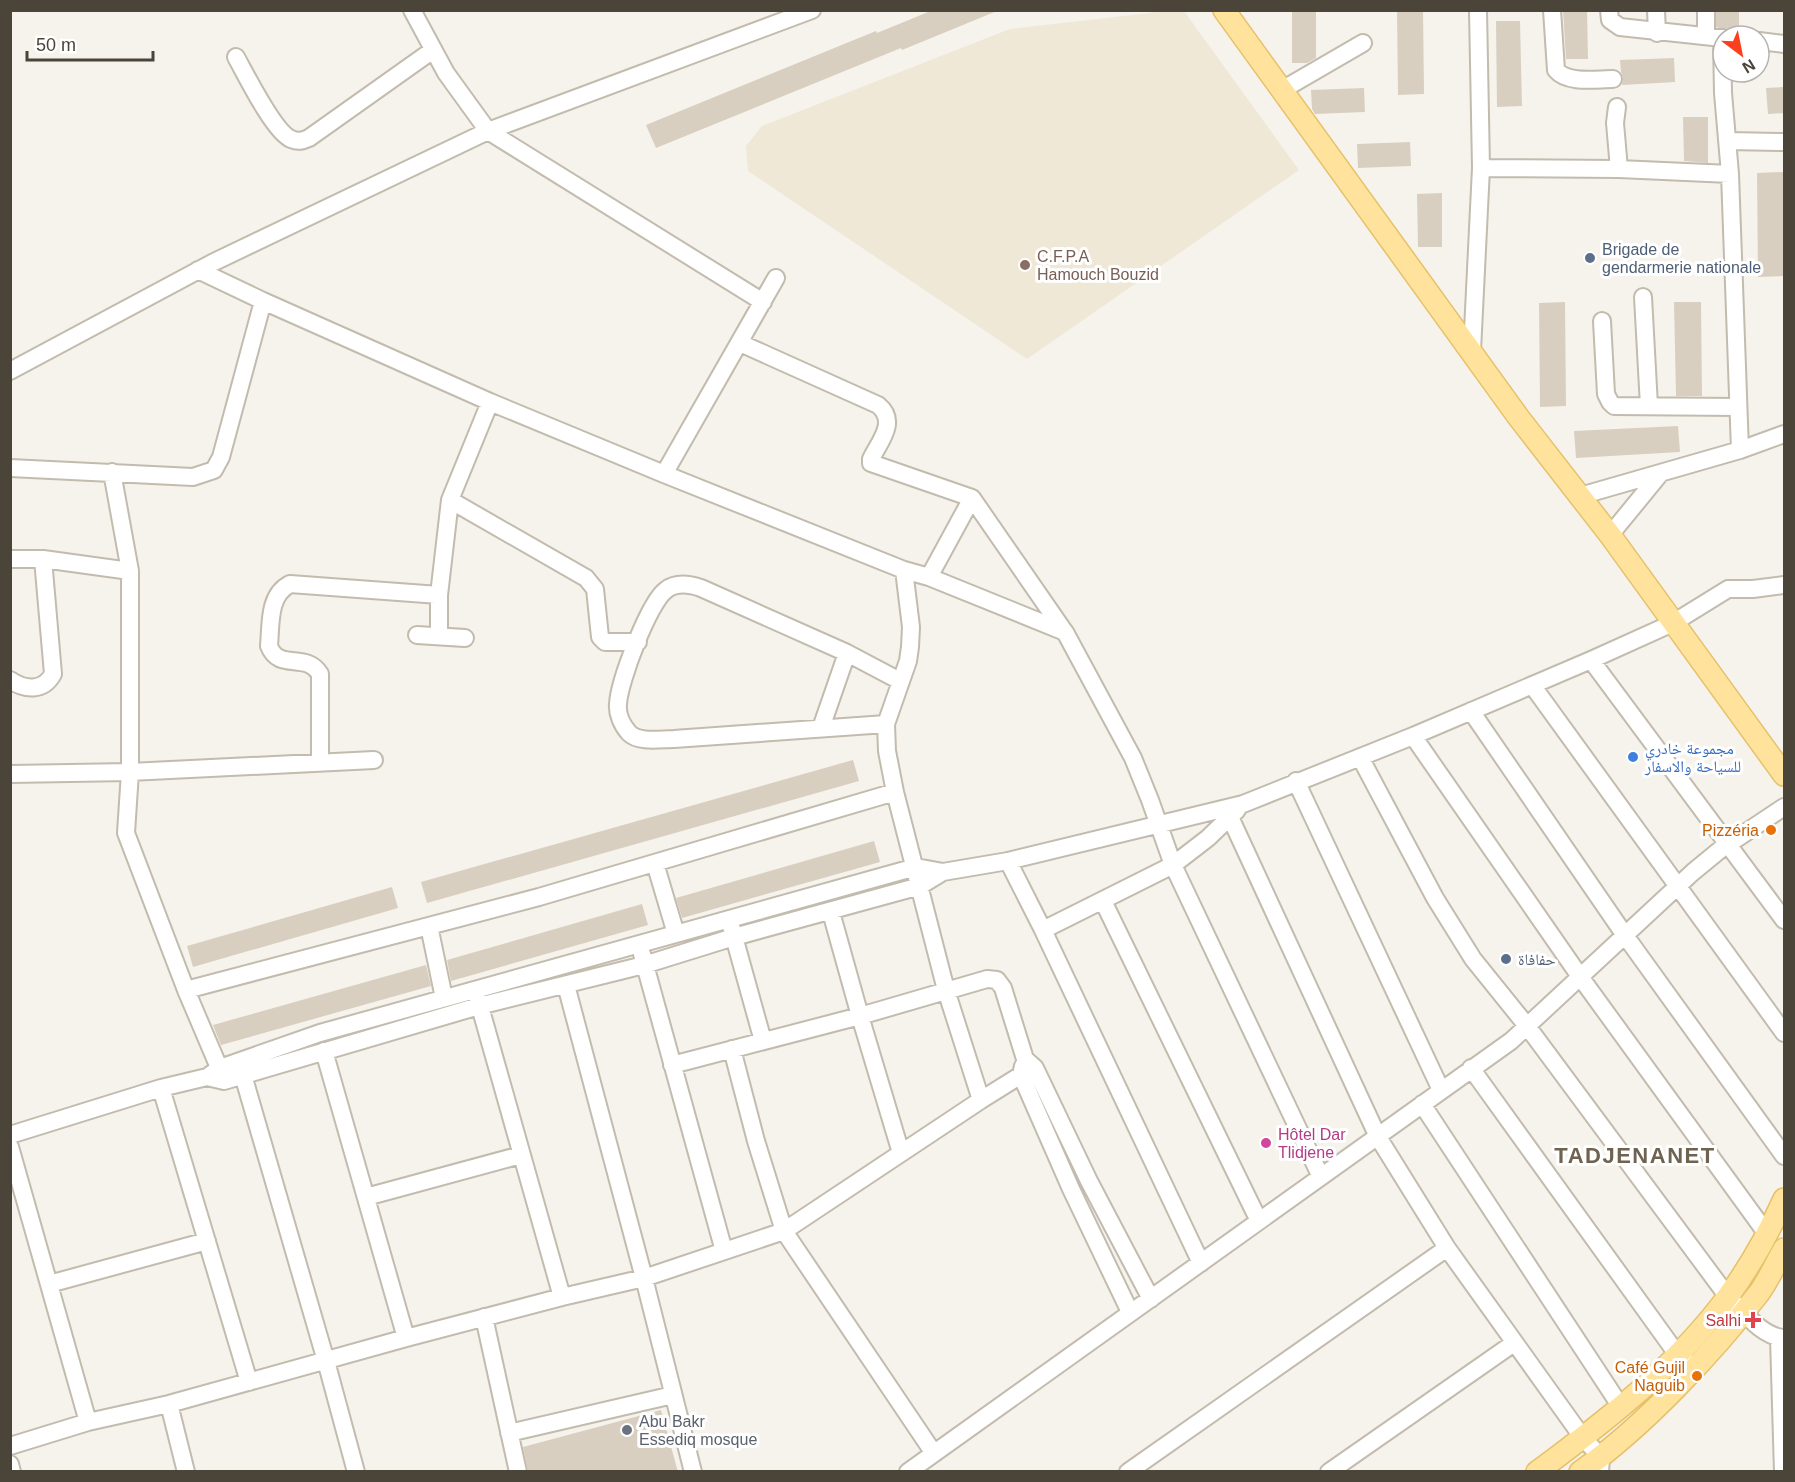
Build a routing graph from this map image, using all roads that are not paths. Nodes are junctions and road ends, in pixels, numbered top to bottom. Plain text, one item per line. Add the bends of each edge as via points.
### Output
1 (412, 10) edge
2 (812, 10) edge
3 (1224, 10) edge
4 (1478, 10) edge
5 (1552, 10) edge
6 (1609, 10) edge
7 (1656, 10) edge
8 (1706, 10) edge
9 (1712, 24) edge
10 (1657, 33) junction
11 (1711, 36) edge
12 (1363, 43) dead end
13 (433, 50) junction
14 (236, 57) dead end
15 (1613, 79) dead end
16 (1722, 84) edge
17 (1282, 90) junction
18 (1617, 107) dead end
19 (489, 131) junction
20 (1728, 141) junction
21 (1785, 142) edge
22 (1481, 168) junction
23 (1619, 168) junction
24 (1730, 174) junction
25 (198, 270) junction
26 (776, 278) dead end
27 (1643, 297) dead end
28 (263, 301) junction
29 (763, 302) junction
30 (1602, 321) dead end
31 (740, 343) junction
32 (1472, 351) junction
33 (10, 371) edge
34 (490, 402) junction
35 (1649, 406) junction
36 (1738, 407) junction
37 (1785, 434) edge
38 (1740, 450) junction
39 (10, 468) edge
40 (112, 472) junction
41 (664, 474) junction
42 (1660, 474) junction
43 (1580, 496) junction
44 (972, 498) junction
45 (450, 500) junction
46 (1610, 535) junction
47 (10, 559) edge
48 (43, 559) junction
49 (903, 570) junction
50 (130, 571) junction
51 (928, 577) junction
52 (1785, 585) edge
53 (439, 595) junction
54 (1673, 623) junction
55 (1065, 632) junction
56 (417, 635) dead end
57 (439, 636) junction
58 (465, 638) dead end
59 (638, 642) junction
60 (847, 653) junction
61 (1591, 660) junction
62 (10, 680) edge
63 (900, 681) junction
64 (1532, 685) junction
65 (1472, 711) junction
66 (886, 724) junction
67 (821, 728) junction
68 (1413, 736) junction
69 (1360, 757) junction
70 (374, 760) dead end
71 (320, 762) junction
72 (130, 772) junction
73 (10, 774) edge
74 (1785, 775) edge
75 (1296, 781) junction
76 (895, 792) junction
77 (1243, 804) junction
78 (1785, 807) edge
79 (1230, 817) junction
80 (1159, 825) junction
81 (1727, 845) junction
82 (1008, 861) junction
83 (655, 863) junction
84 (1173, 865) junction
85 (916, 867) junction
86 (943, 872) junction
87 (920, 886) junction
88 (1678, 886) junction
89 (1103, 901) junction
90 (831, 912) junction
91 (729, 919) junction
92 (1785, 920) edge
93 (429, 926) junction
94 (1043, 930) junction
95 (676, 934) junction
96 (1624, 934) junction
97 (734, 937) junction
98 (639, 944) junction
99 (644, 965) junction
100 (1581, 978) junction
101 (566, 985) junction
102 (475, 989) junction
103 (186, 990) junction
104 (946, 990) junction
105 (444, 998) junction
106 (479, 1006) junction
107 (860, 1016) junction
108 (1527, 1026) junction
109 (1785, 1033) edge
110 (763, 1041) junction
111 (732, 1049) junction
112 (324, 1051) junction
113 (672, 1065) junction
114 (1027, 1068) junction
115 (1471, 1068) junction
116 (217, 1075) junction
117 (243, 1075) junction
118 (161, 1088) junction
119 (1441, 1090) junction
120 (981, 1100) junction
121 (1422, 1104) junction
122 (10, 1135) edge
123 (1378, 1137) junction
124 (10, 1147) edge
125 (901, 1153) junction
126 (521, 1155) junction
127 (1785, 1156) edge
128 (1321, 1177) junction
129 (366, 1197) junction
130 (1785, 1199) edge
131 (1259, 1221) junction
132 (784, 1231) junction
133 (1767, 1234) junction
134 (207, 1241) junction
135 (1447, 1248) junction
136 (1785, 1249) edge
137 (724, 1251) junction
138 (1201, 1263) junction
139 (644, 1278) junction
140 (49, 1284) junction
141 (562, 1297) junction
142 (1151, 1299) junction
143 (1735, 1304) junction
144 (1130, 1312) junction
145 (484, 1317) junction
146 (406, 1338) junction
147 (1782, 1338) edge
148 (1514, 1343) junction
149 (1677, 1354) junction
150 (326, 1361) junction
151 (1694, 1368) junction
152 (249, 1382) junction
153 (673, 1395) junction
154 (170, 1404) junction
155 (1621, 1407) junction
156 (88, 1422) junction
157 (509, 1433) junction
158 (1583, 1438) junction
159 (10, 1446) edge
160 (933, 1452) junction
161 (10, 1464) edge
162 (1600, 1464) edge
163 (12, 1472) edge
164 (186, 1472) edge
165 (356, 1472) edge
166 (518, 1472) edge
167 (693, 1472) edge
168 (908, 1472) edge
169 (1128, 1472) edge
170 (1329, 1472) edge
171 (1537, 1472) edge
172 (1580, 1472) edge
173 (1783, 1472) edge

1 - 13 street
2 - 19 street
3 - 17 main road
4 - 22 street
5 - 15 street via 1556,70 1560,76
6 - 10 street via 1610,20 1620,27
7 - 10 street
8 - 9 street
10 - 11 street
12 - 17 street
13 - 14 street via 300,141 292,140 276,124
13 - 19 street
16 - 20 street
17 - 32 main road
18 - 23 street
19 - 25 street
19 - 29 street
20 - 21 street
20 - 24 street
22 - 23 street
22 - 32 street
23 - 24 street
24 - 36 street
25 - 28 street
25 - 33 street
26 - 29 street
27 - 35 street
28 - 34 street
28 - 40 street via 221,457 214,470 193,477
29 - 31 street
30 - 35 street via 1606,394 1610,402 1614,406
31 - 41 street
31 - 44 street via 883,409 888,425 871,463
32 - 43 main road
34 - 41 street
34 - 45 street
35 - 36 street
36 - 38 street
37 - 38 street
38 - 42 street
39 - 40 street
40 - 50 street
41 - 49 street
42 - 43 street
42 - 46 street
43 - 46 main road
44 - 51 street
44 - 55 street
45 - 53 street
45 - 59 street via 590,581 596,594 598,633 605,642
46 - 54 main road
47 - 48 street
48 - 50 street
48 - 62 street via 53,674 32,689
49 - 51 street
49 - 63 street via 911,627 908,662
50 - 72 street
51 - 55 street
52 - 54 street via 1728,589
53 - 57 street
53 - 71 street via 290,584 278,592 269,646 274,657 308,663 320,674
54 - 61 street
54 - 74 main road
55 - 80 street via 1132,758
56 - 57 street
57 - 58 street
59 - 60 street via 650,609 667,588 689,584
59 - 67 street via 618,703 618,716 630,734 674,739
60 - 63 street
60 - 67 street
61 - 64 street
61 - 81 street
63 - 66 street
64 - 65 street
64 - 88 street
65 - 68 street
65 - 96 street
66 - 67 street
66 - 76 street
68 - 69 street
68 - 100 street
69 - 75 street
69 - 108 street via 1435,898 1473,959
70 - 71 street
71 - 72 street
72 - 73 street
72 - 103 street via 126,833
75 - 77 street
75 - 119 street
76 - 83 street
76 - 85 street
77 - 79 street
77 - 80 street
78 - 81 street
79 - 84 street
79 - 123 street
80 - 82 street
80 - 84 street
81 - 88 street
81 - 92 street
82 - 86 street
82 - 94 street
83 - 93 street
83 - 95 street
84 - 89 street
84 - 128 street
85 - 86 street
85 - 87 street
85 - 91 street
86 - 87 street
87 - 90 street
87 - 104 street
88 - 96 street
88 - 109 street
89 - 94 street
89 - 131 street
90 - 97 street
90 - 107 street
91 - 95 street
91 - 97 street
93 - 103 street
93 - 105 street
94 - 138 street
95 - 98 street
96 - 100 street
96 - 127 street
97 - 99 street
97 - 110 street
98 - 99 street
98 - 102 street
99 - 101 street
99 - 113 street
100 - 108 street
100 - 133 street
101 - 106 street
101 - 139 street
102 - 105 street
102 - 106 street
103 - 116 street
104 - 107 street
104 - 114 street via 997,980
104 - 120 street
105 - 116 street via 320,1033
106 - 112 street
106 - 126 street
107 - 110 street
107 - 125 street
108 - 115 street
108 - 143 street
110 - 111 street
111 - 113 street
111 - 132 street
112 - 117 street
112 - 129 street
113 - 137 street
114 - 120 street
114 - 142 street
114 - 144 street via 1071,1189
115 - 119 street
115 - 149 street
116 - 117 street
116 - 118 street
117 - 150 street
118 - 122 street
118 - 134 street
119 - 121 street
120 - 125 street
121 - 123 street
121 - 155 street
123 - 128 street
123 - 135 street
124 - 140 street
125 - 132 street
126 - 129 street
126 - 141 street
128 - 131 street
129 - 146 street
130 - 133 main road
131 - 138 street
132 - 137 street
132 - 160 street
133 - 143 main road
134 - 140 street
134 - 152 street
135 - 148 street
135 - 169 street
136 - 143 main road via 1760,1291
137 - 139 street
138 - 142 street
139 - 141 street
139 - 153 street
140 - 156 street
141 - 145 street
142 - 144 street
143 - 147 street via 1761,1328
143 - 149 main road
143 - 151 main road
144 - 160 street
145 - 146 street
145 - 157 street
146 - 150 street
147 - 173 street
148 - 158 street
148 - 170 street
149 - 151 street
149 - 155 main road
150 - 152 street
150 - 165 street
151 - 162 main road
152 - 154 street
153 - 157 street
153 - 167 street
154 - 156 street
154 - 164 street
155 - 158 main road
156 - 159 street
157 - 166 street
158 - 162 street
158 - 171 main road
160 - 168 street
161 - 163 street
162 - 172 main road

